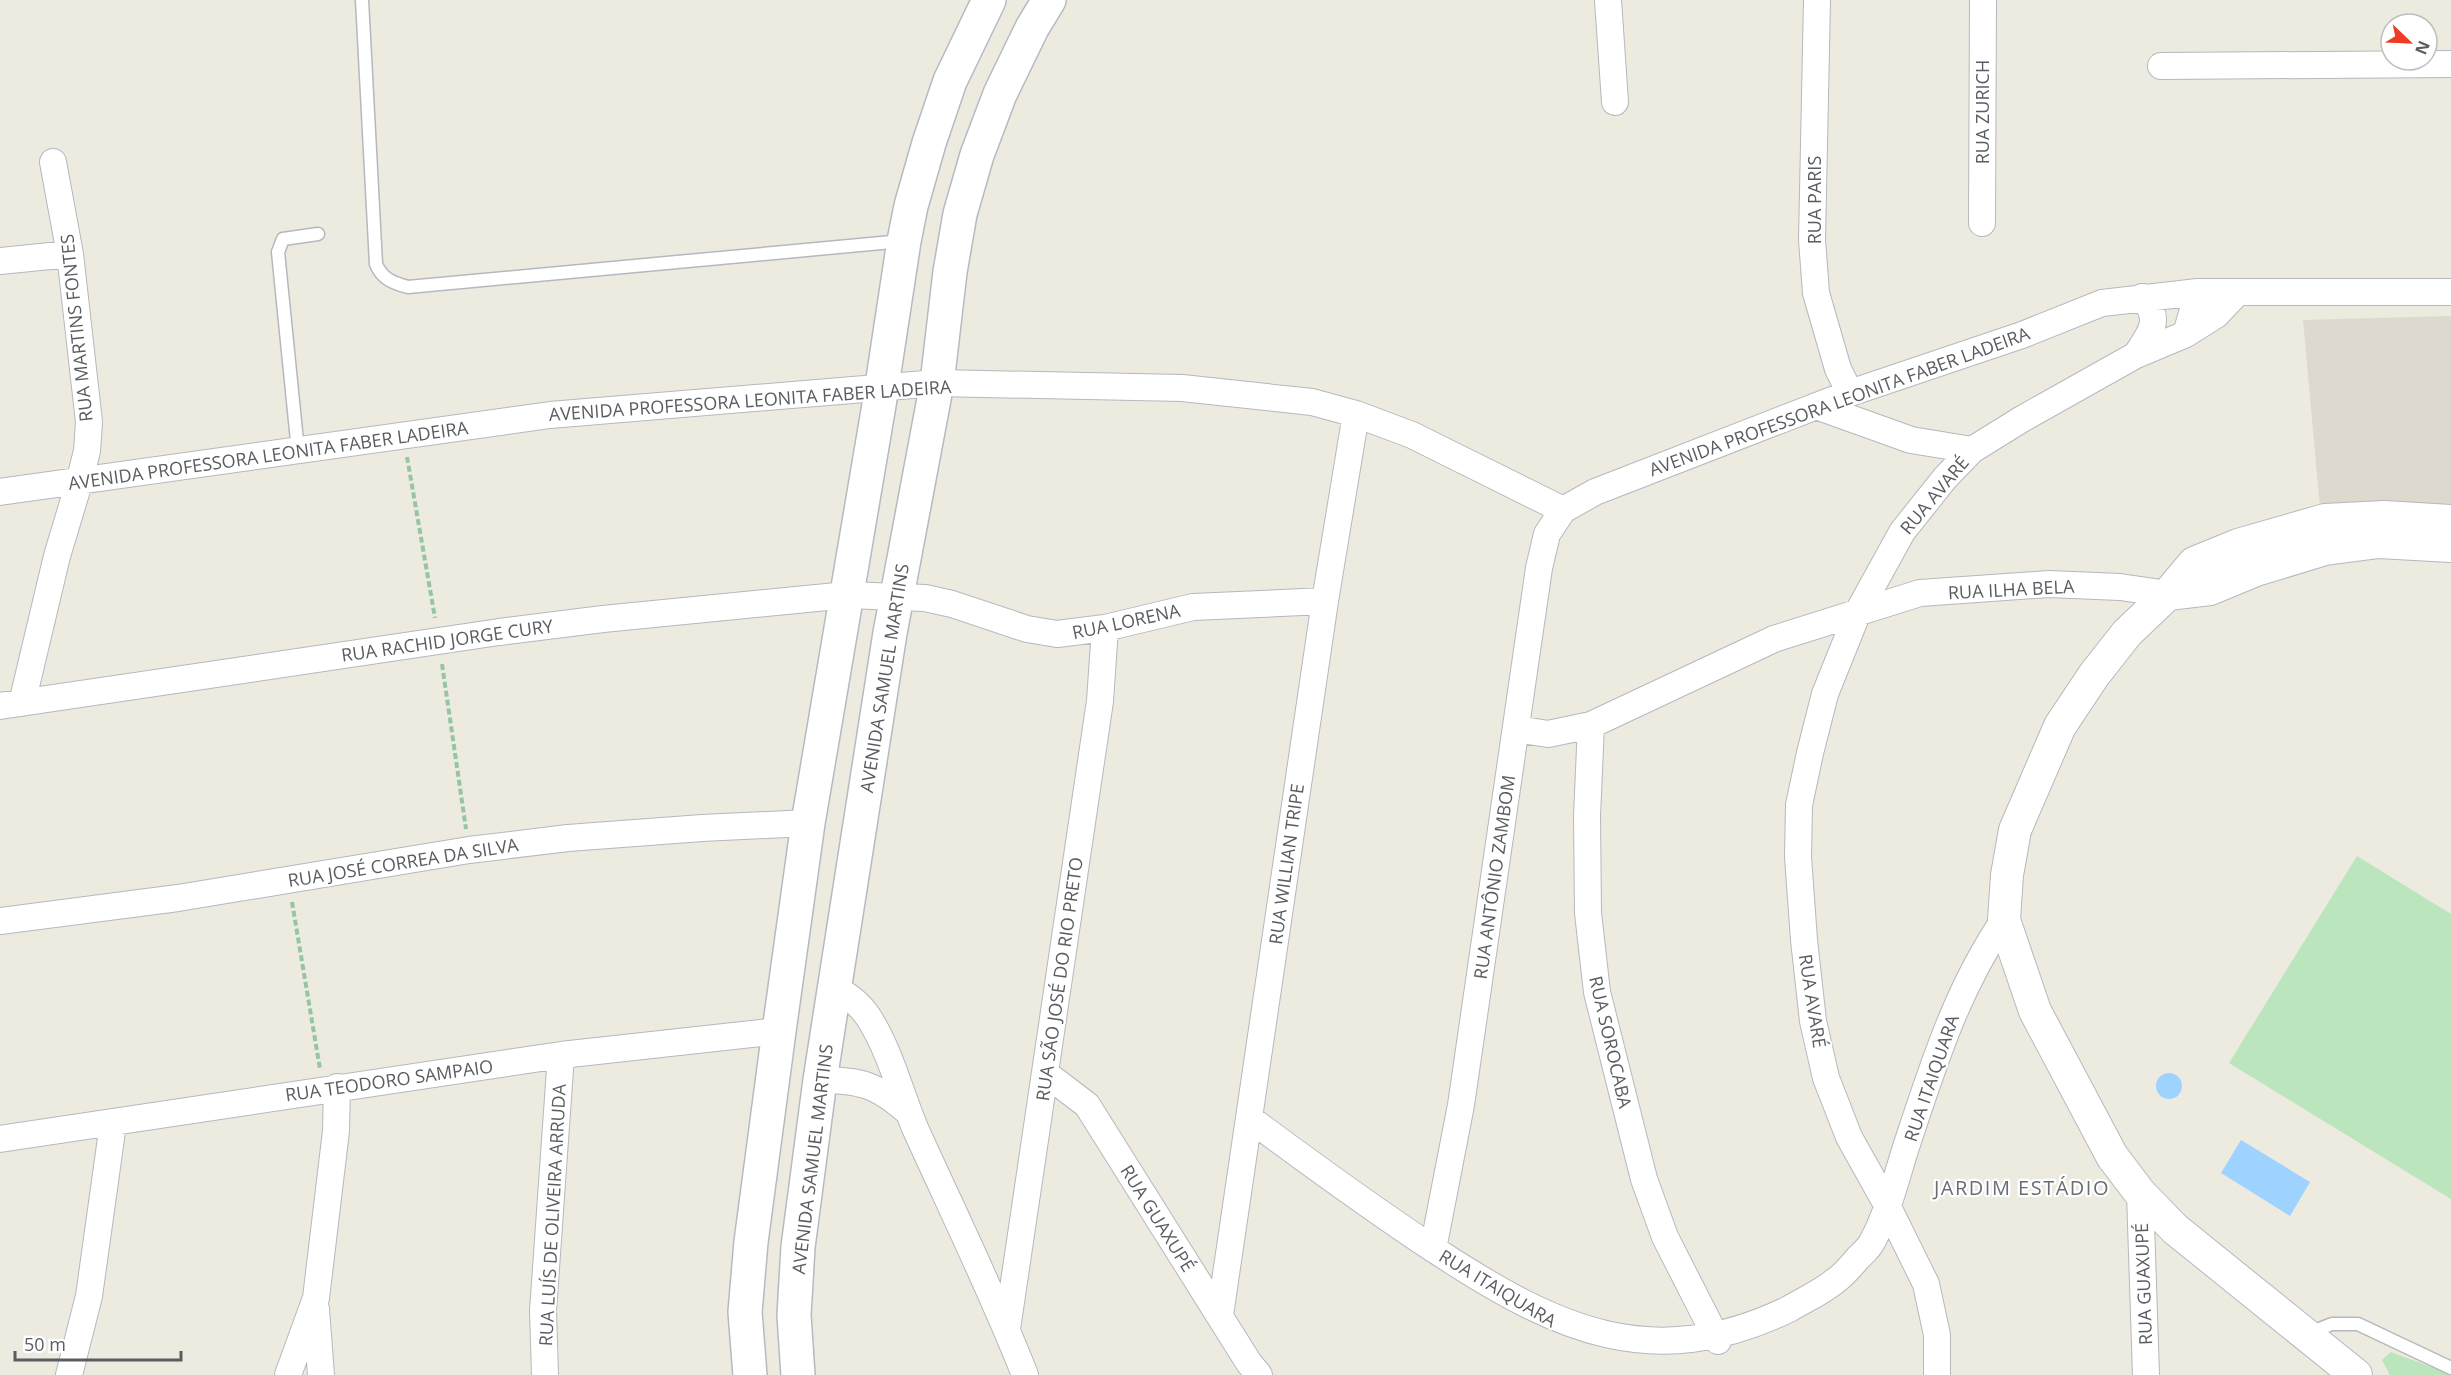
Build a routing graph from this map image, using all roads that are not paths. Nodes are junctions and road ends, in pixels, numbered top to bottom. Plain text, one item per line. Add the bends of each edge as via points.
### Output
1 (362, 0) edge
2 (989, 0) edge
3 (1049, 0) edge
4 (1608, 0) edge
5 (1817, 0) edge
6 (1983, 0) edge
7 (2451, 64) edge
8 (2161, 66) dead end
9 (1615, 102) dead end
10 (53, 162) dead end
11 (1982, 223) dead end
12 (318, 234) dead end
13 (904, 241) junction
14 (70, 254) junction
15 (0, 261) edge
16 (2198, 292) junction
17 (2238, 292) junction
18 (2451, 292) edge
19 (2142, 297) junction
20 (2186, 334) junction
21 (2136, 355) junction
22 (937, 383) junction
23 (880, 387) junction
24 (1850, 393) junction
25 (1819, 407) junction
26 (1356, 414) junction
27 (1911, 440) junction
28 (1972, 450) junction
29 (298, 451) junction
30 (1945, 478) junction
31 (79, 483) junction
32 (0, 492) edge
33 (1563, 510) junction
34 (2451, 521) edge
35 (2451, 546) edge
36 (2168, 594) junction
37 (848, 595) junction
38 (897, 596) junction
39 (1325, 601) junction
40 (1858, 612) junction
41 (1105, 628) junction
42 (11, 704) edge
43 (1591, 725) junction
44 (1516, 729) junction
45 (808, 823) junction
46 (2004, 920) junction
47 (0, 921) edge
48 (835, 989) junction
49 (785, 995) junction
50 (779, 1031) junction
51 (561, 1055) junction
52 (1045, 1073) junction
53 (773, 1075) junction
54 (820, 1080) junction
55 (330, 1088) junction
56 (909, 1112) junction
57 (1249, 1118) junction
58 (113, 1124) junction
59 (0, 1139) edge
60 (2140, 1193) junction
61 (1887, 1205) junction
62 (1433, 1249) junction
63 (316, 1298) junction
64 (1220, 1315) junction
65 (1007, 1329) junction
66 (2305, 1335) junction
67 (1718, 1341) junction
68 (2451, 1368) edge
69 (69, 1375) edge
70 (288, 1375) edge
71 (321, 1375) edge
72 (545, 1375) edge
73 (750, 1375) edge
74 (798, 1375) edge
75 (1025, 1375) edge
76 (1259, 1375) edge
77 (1937, 1375) edge
78 (2146, 1375) edge
79 (2356, 1375) edge

1 - 13 lane via 376,264 379,273 395,283 408,286
2 - 13 main road via 950,81 929,143
3 - 22 main road, AVENIDA SAMUEL MARTINS via 1000,94 977,155 960,214
4 - 9 street
5 - 24 street, RUA PARIS via 1812,240 1816,293 1838,369
6 - 11 street, RUA ZURICH
7 - 8 street
10 - 14 street, RUA MARTINS FONTES
12 - 29 lane via 283,239 278,252
13 - 23 main road
14 - 15 street
14 - 31 street, RUA MARTINS FONTES via 88,422 87,451
16 - 17 street, AVENIDA PROFESSORA LEONITA FABER LADEIRA
16 - 19 street, AVENIDA PROFESSORA LEONITA FABER LADEIRA
16 - 20 street
17 - 18 street, AVENIDA PROFESSORA LEONITA FABER LADEIRA
17 - 20 street, RUA AVARÉ via 2216,315
19 - 21 street, RUA AVARÉ via 2154,317 2151,332
19 - 24 street, AVENIDA PROFESSORA LEONITA FABER LADEIRA via 2102,303 2022,335
20 - 21 street, RUA AVARÉ
21 - 28 street, RUA AVARÉ
22 - 23 street, AVENIDA PROFESSORA LEONITA FABER LADEIRA
22 - 26 street, AVENIDA PROFESSORA LEONITA FABER LADEIRA via 1182,388 1312,402
22 - 38 main road, AVENIDA SAMUEL MARTINS
23 - 29 street, AVENIDA PROFESSORA LEONITA FABER LADEIRA via 550,415
23 - 37 main road
24 - 25 street, AVENIDA PROFESSORA LEONITA FABER LADEIRA
25 - 27 street
25 - 33 street, AVENIDA PROFESSORA LEONITA FABER LADEIRA via 1595,492
26 - 33 street, AVENIDA PROFESSORA LEONITA FABER LADEIRA via 1412,435
26 - 39 street, RUA WILLIAN TRIPE
27 - 28 street
27 - 30 street
28 - 30 street, RUA AVARÉ
29 - 31 street, AVENIDA PROFESSORA LEONITA FABER LADEIRA
30 - 40 street, RUA AVARÉ via 1902,532
31 - 32 street, AVENIDA PROFESSORA LEONITA FABER LADEIRA
31 - 42 street, RUA MARTINS FONTES
33 - 44 street, RUA ANTÔNIO ZAMBOM via 1547,534 1539,568
34 - 36 street via 2384,517 2325,520 2238,545 2194,563
35 - 36 street via 2379,542 2325,549 2210,589
36 - 40 street, RUA ILHA BELA via 2049,584 1920,593
36 - 46 street via 2127,633 2060,726 2014,830
37 - 38 street, RUA RACHID JORGE CURY
37 - 42 street, RUA RACHID JORGE CURY via 438,640
37 - 45 main road
38 - 41 street, RUA LORENA via 952,604 1042,632 1074,633
38 - 48 main road, AVENIDA SAMUEL MARTINS
39 - 41 street, RUA LORENA via 1193,607
39 - 57 street, RUA WILLIAN TRIPE
40 - 43 street via 1774,639
40 - 61 street, RUA AVARÉ via 1825,694 1810,753 1799,805 1798,857 1814,1020 1826,1078 1849,1137
41 - 52 street, RUA SÃO JOSÉ DO RIO PRETO via 1100,701
43 - 44 street via 1548,734
43 - 67 street, RUA SOROCABA via 1588,913 1597,992 1644,1179 1665,1237
44 - 62 street, RUA ANTÔNIO ZAMBOM via 1461,1106
45 - 47 street, RUA JOSÉ CORREA DA SILVA via 568,838 469,850 178,898
45 - 49 main road
46 - 60 street via 2035,1011 2112,1156
46 - 61 street, RUA ITAIQUARA via 1982,952 1949,1021
48 - 49 main road
48 - 54 main road, AVENIDA SAMUEL MARTINS
48 - 56 street via 853,999 871,1020
49 - 50 main road
50 - 51 street, RUA TEODORO SAMPAIO
50 - 53 main road
51 - 55 street, RUA TEODORO SAMPAIO
51 - 72 street, RUA LUÍS DE OLIVEIRA ARRUDA via 543,1311
52 - 64 street, RUA GUAXUPÉ via 1087,1105
52 - 65 street, RUA SÃO JOSÉ DO RIO PRETO
53 - 54 main road
53 - 73 main road via 745,1312
54 - 56 street via 844,1080 874,1087
54 - 74 main road, AVENIDA SAMUEL MARTINS via 798,1247 794,1315
55 - 58 street, RUA TEODORO SAMPAIO
55 - 63 street via 336,1131
56 - 65 street
57 - 62 street, RUA ITAIQUARA
57 - 64 street, RUA WILLIAN TRIPE
58 - 59 street, RUA TEODORO SAMPAIO
58 - 69 street via 89,1296
60 - 66 street via 2175,1229
60 - 78 street, RUA GUAXUPÉ
61 - 67 street, RUA ITAIQUARA via 1871,1244 1836,1281 1776,1317
61 - 77 street, RUA AVARÉ via 1926,1284 1936,1335
62 - 67 street, RUA ITAIQUARA via 1511,1300 1589,1335 1648,1346 1687,1347
63 - 70 street
63 - 71 street
64 - 76 street, RUA GUAXUPÉ
65 - 75 street
66 - 68 lane via 2332,1324 2358,1324
66 - 79 street

